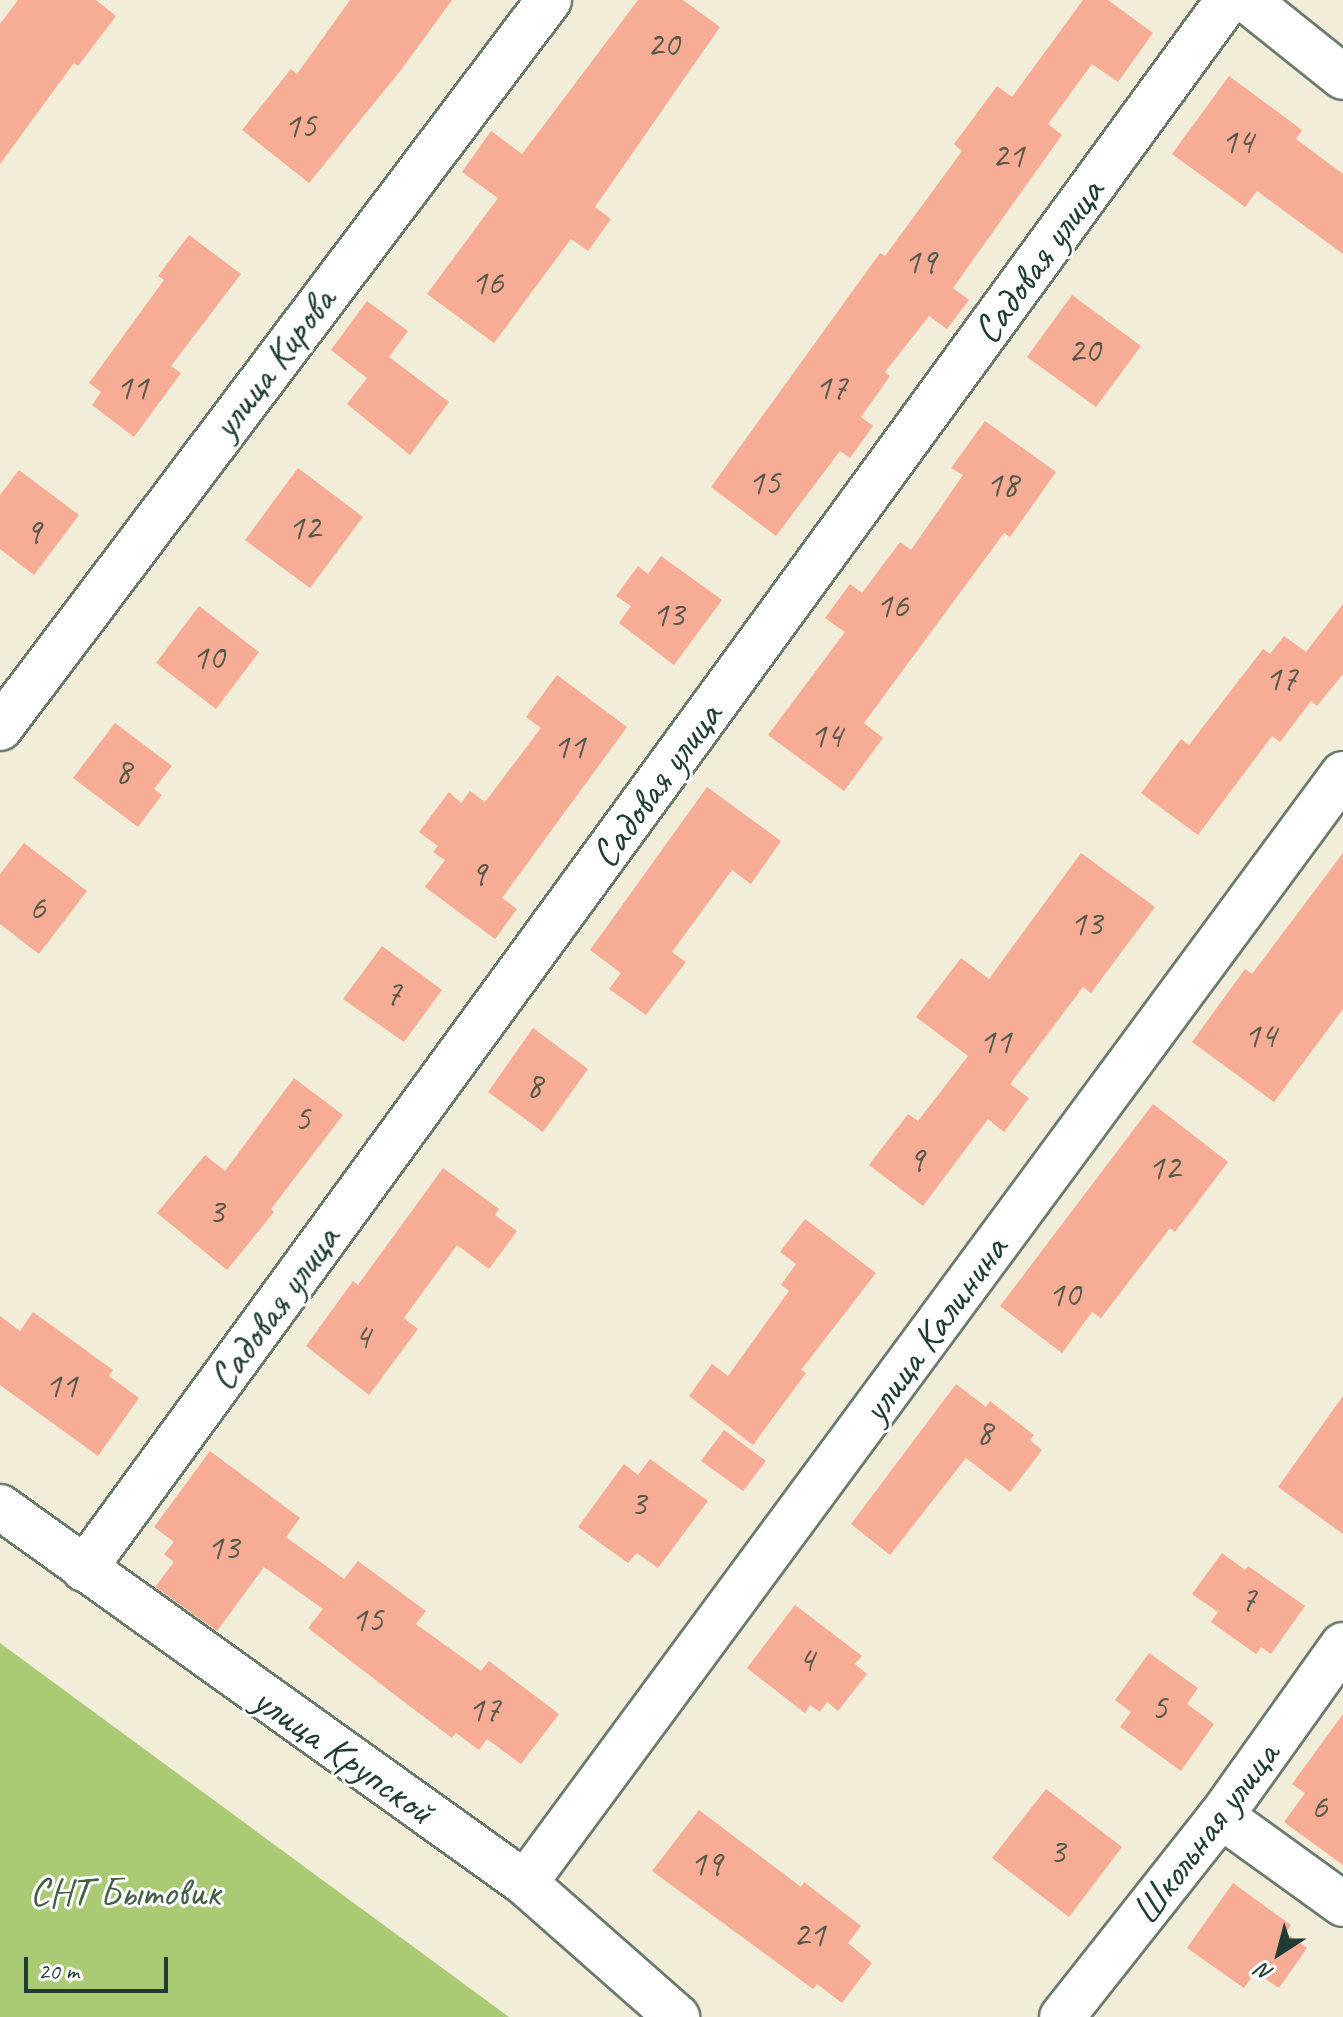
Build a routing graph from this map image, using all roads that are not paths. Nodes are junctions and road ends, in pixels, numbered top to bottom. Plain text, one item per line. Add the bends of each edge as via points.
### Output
1 (549, 0) edge
2 (1228, 0) edge
3 (1247, 0) edge
4 (1343, 77) edge
5 (0, 728) edge
6 (1343, 774) edge
7 (0, 1507) edge
8 (84, 1569) junction
9 (1343, 1645) edge
10 (1221, 1816) junction
11 (525, 1883) junction
12 (1343, 1904) edge
13 (677, 2017) edge
14 (1062, 2017) edge

1 - 5 street, улица Кирова
2 - 8 street, Садовая улица
3 - 4 street
6 - 11 street, улица Калинина
7 - 8 street, улица Крупской
8 - 11 street, улица Крупской
9 - 10 street, Школьная улица
10 - 12 street
10 - 14 street, Школьная улица
11 - 13 street, улица Крупской

